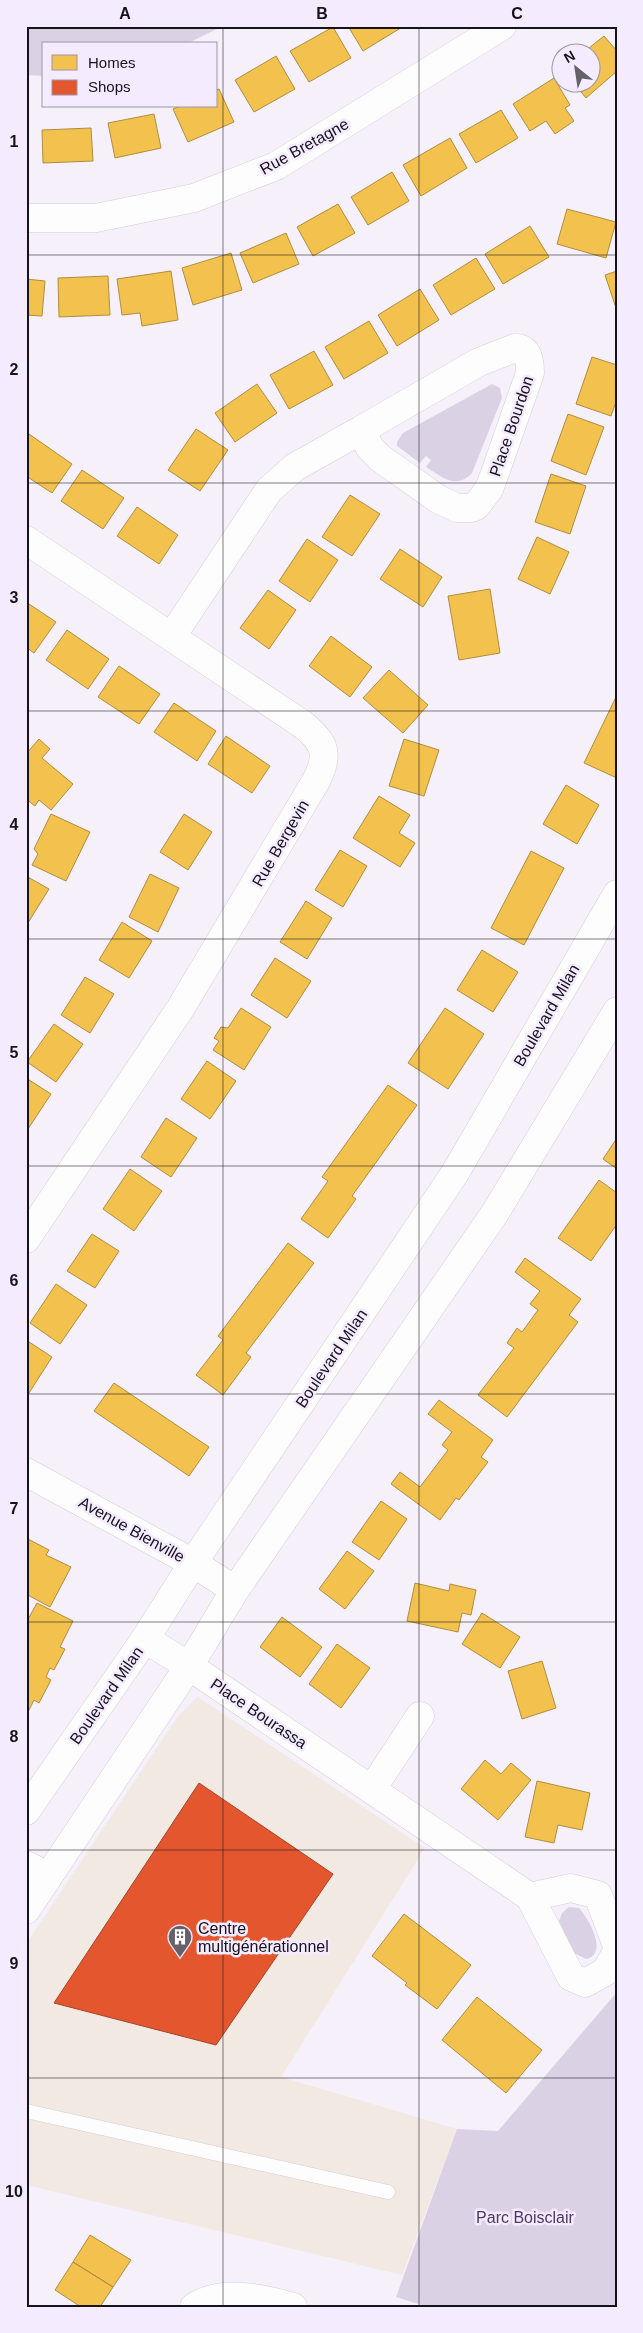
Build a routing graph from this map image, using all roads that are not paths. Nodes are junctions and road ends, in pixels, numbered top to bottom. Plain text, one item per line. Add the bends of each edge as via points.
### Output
1 (502, 26) edge
2 (26, 218) edge
3 (360, 430) junction
4 (26, 540) edge
5 (172, 636) junction
6 (617, 894) edge
7 (617, 1011) edge
8 (26, 1239) edge
9 (26, 1472) edge
10 (193, 1563) junction
11 (235, 1590) junction
12 (145, 1640) junction
13 (189, 1666) junction
14 (420, 1716) dead end
15 (372, 1789) junction
16 (26, 1810) edge
17 (37, 1871) edge
18 (530, 1897) junction
19 (26, 1910) edge
20 (617, 1946) edge
21 (617, 1952) edge
22 (26, 2111) edge
23 (388, 2192) dead end
24 (194, 2307) edge
25 (293, 2307) edge

1 - 2 street, Rue Bretagne via 276,166 194,198 96,218
3 - 3 street, Place Bourdon via 380,458 448,505 470,508 488,489 525,389 530,365 526,352 515,348 479,362
3 - 5 street, Place Bourdon via 295,467 269,490
4 - 5 street, Rue Bergevin
5 - 8 street, Rue Bergevin via 311,730 322,744 324,763 180,1009
6 - 10 street, Boulevard Milan via 455,1173
7 - 11 street via 496,1213
9 - 10 street, Avenue Bienville
10 - 11 street, Avenue Bienville
10 - 12 street, Boulevard Milan
11 - 13 street
12 - 13 street, Place Bourassa
12 - 16 street, Boulevard Milan
13 - 15 street, Place Bourassa
13 - 17 street
14 - 15 street
15 - 18 street, Place Bourassa
17 - 19 street
18 - 20 street via 571,1888 598,1895
18 - 21 street, Place Bourassa via 571,1977 585,1983 605,1972
22 - 23 lane
24 - 25 street via 206,2299 255,2297

